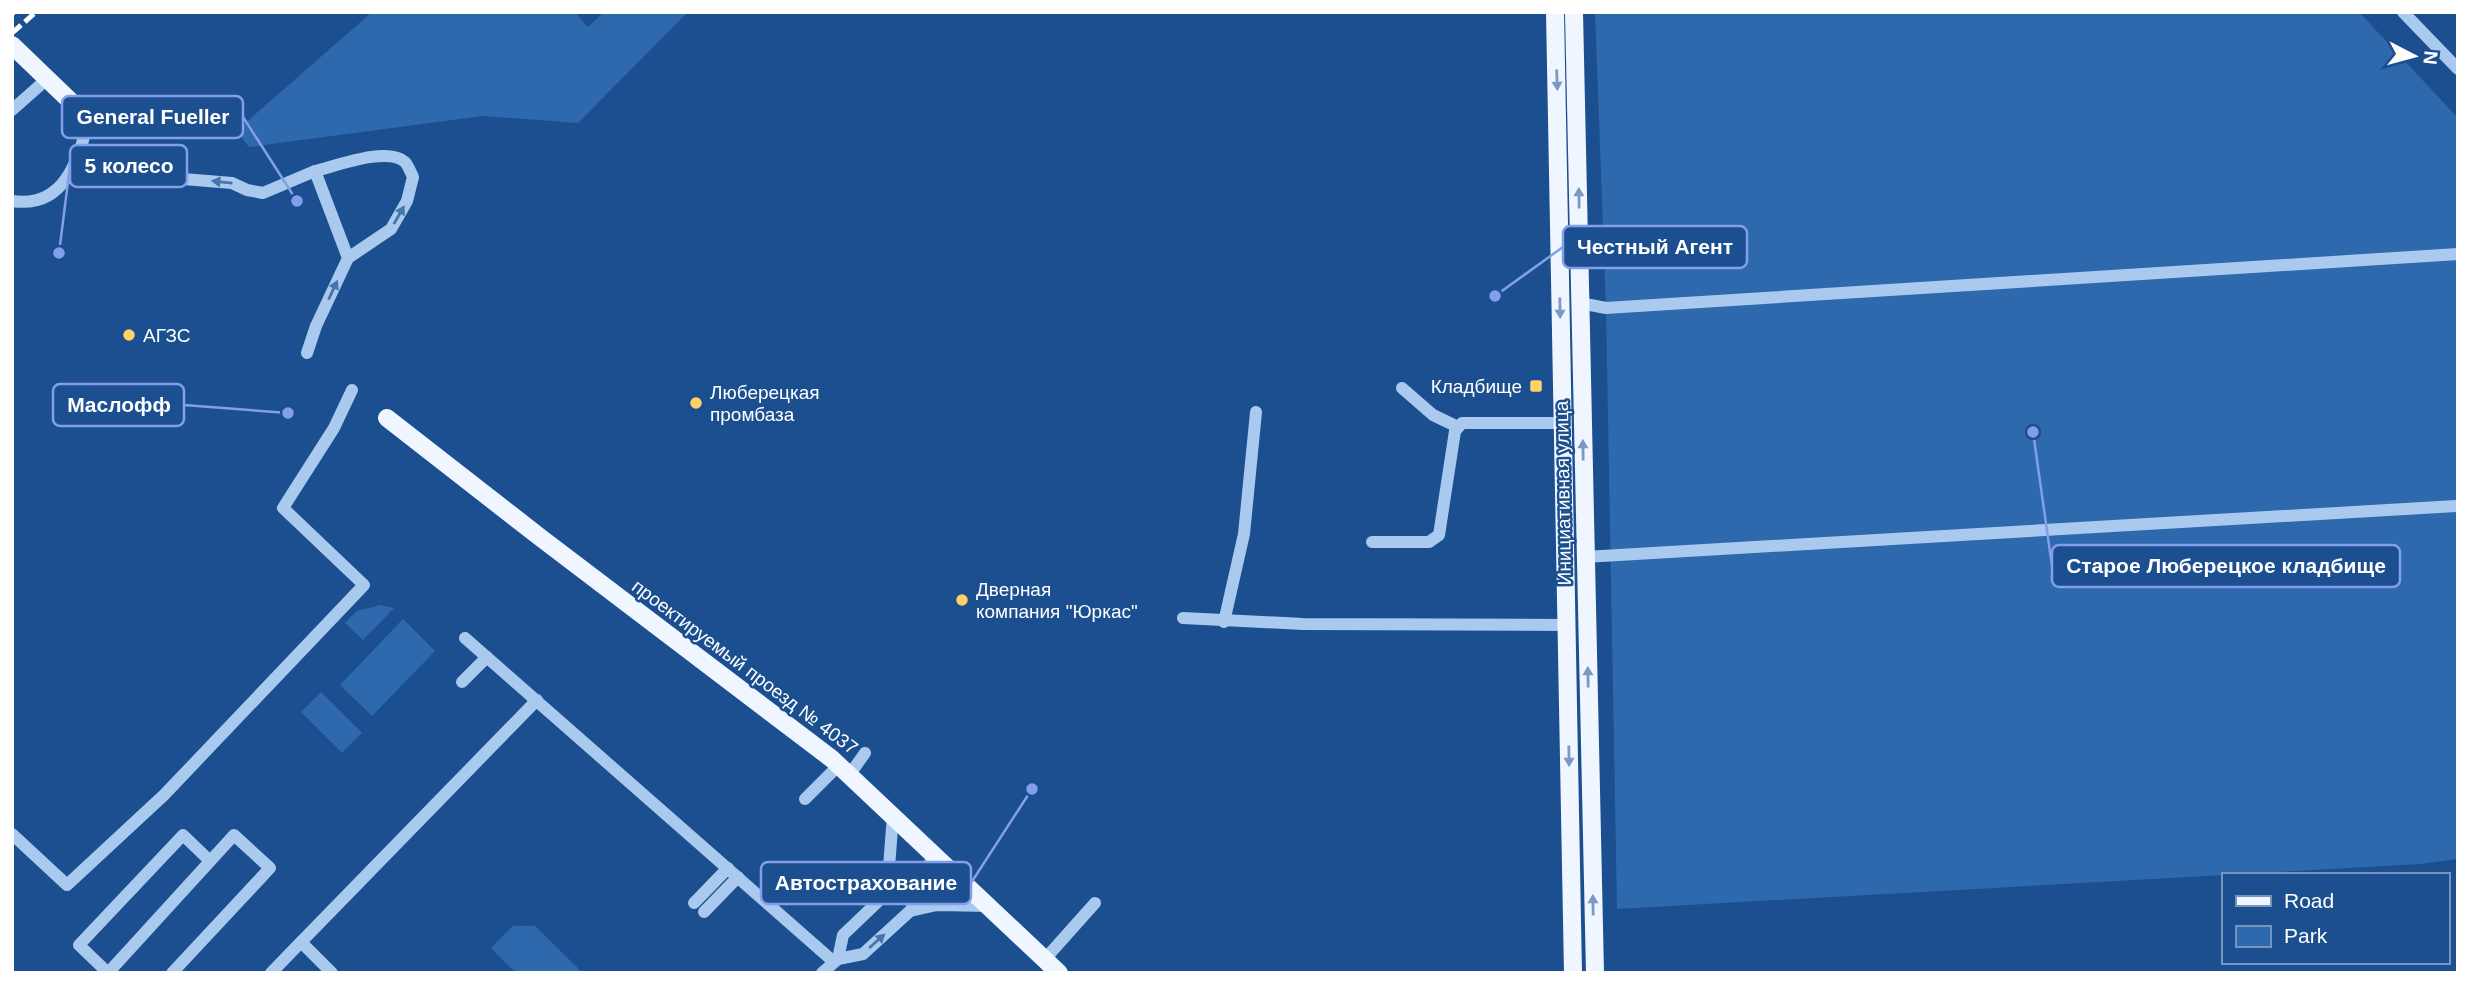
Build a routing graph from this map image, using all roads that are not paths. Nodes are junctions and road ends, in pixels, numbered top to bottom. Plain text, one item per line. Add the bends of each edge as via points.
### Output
1 (1555, 12) edge
2 (1574, 12) edge
3 (2403, 12) edge
4 (12, 45) edge
5 (2458, 69) edge
6 (47, 79) junction
7 (12, 110) edge
8 (89, 119) joint
9 (316, 171) junction
10 (148, 176) dead end
11 (15, 205) edge
12 (2458, 254) edge
13 (348, 258) junction
14 (1580, 303) junction
15 (307, 353) dead end
16 (1402, 388) dead end
17 (352, 390) dead end
18 (1256, 412) dead end
19 (387, 418) dead end
20 (1563, 423) junction
21 (1458, 427) junction
22 (2456, 506) dead end
23 (1372, 542) dead end
24 (1585, 557) junction
25 (1184, 618) dead end
26 (1224, 622) junction
27 (1566, 625) junction
28 (465, 638) dead end
29 (487, 657) junction
30 (462, 682) dead end
31 (537, 700) junction
32 (865, 753) dead end
33 (844, 769) junction
34 (805, 799) dead end
35 (893, 815) junction
36 (12, 834) edge
37 (210, 861) junction
38 (943, 862) junction
39 (733, 872) junction
40 (887, 893) junction
41 (1095, 903) dead end
42 (989, 906) junction
43 (699, 908) dead end
44 (910, 911) junction
45 (301, 942) junction
46 (1045, 959) junction
47 (836, 960) junction
48 (108, 972) edge
49 (172, 973) edge
50 (271, 973) edge
51 (332, 973) edge
52 (821, 973) edge
53 (1059, 973) edge
54 (1573, 973) edge
55 (1595, 973) edge

1 -> 20 main road, Инициативная улица
14 -> 2 main road, Инициативная улица
3 - 5 street
4 - 6 main road
6 - 7 street
6 - 8 main road
8 - 11 street via 78,160 57,190 43,199
9 -> 10 street via 263,192 232,183
9 - 13 street
13 -> 9 street via 391,229 407,201 413,177 405,162 390,155
12 - 14 street via 1605,307
15 -> 13 street
24 -> 14 main road, Инициативная улица
16 - 21 street via 1433,415
17 - 36 street via 284,508 364,586 164,795 67,885
18 - 26 street via 1244,534
19 - 33 main road, проектируемый проезд № 4037
20 - 21 street via 1462,423
20 - 27 main road, Инициативная улица
21 - 23 street via 1439,535 1429,542
22 - 24 street
55 -> 24 main road, Инициативная улица
25 - 26 street
26 - 27 street
27 -> 54 main road, Инициативная улица
28 - 29 street
29 - 30 street
29 - 31 street
31 - 39 street
31 - 45 street
32 - 33 street
33 - 34 street
33 - 35 main road, проектируемый проезд № 4037
35 - 38 main road, проектируемый проезд № 4037
35 - 40 street
37 - 48 street
37 - 48 street via 183,835 79,945
37 - 49 street via 234,835 270,868
38 - 40 street via 900,891
38 - 42 main road, проектируемый проезд № 4037
38 - 44 street
39 - 43 street
39 - 47 street
40 - 47 street via 844,935
41 - 46 street
42 - 44 street via 937,905
42 - 46 main road, проектируемый проезд № 4037
47 -> 44 street via 863,954
45 - 50 street
45 - 51 street
46 - 53 main road, проектируемый проезд № 4037
47 - 52 street

